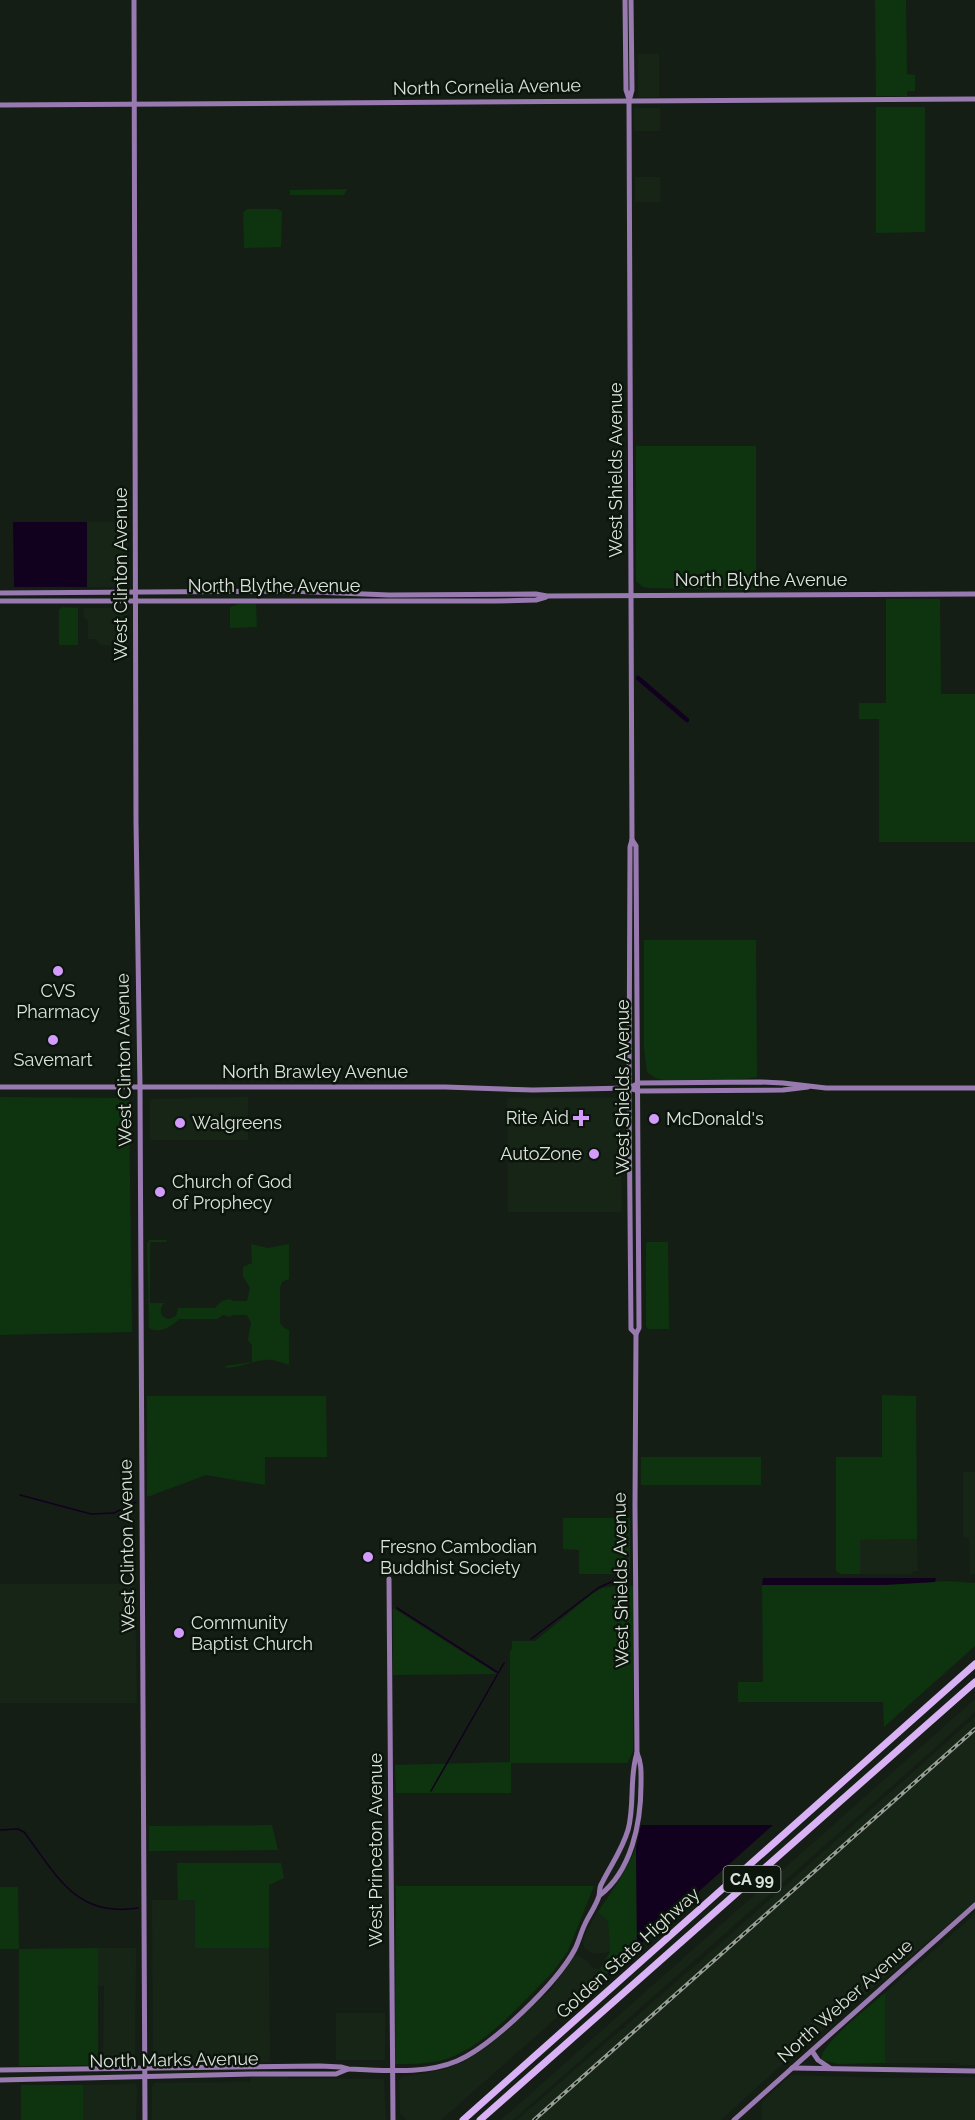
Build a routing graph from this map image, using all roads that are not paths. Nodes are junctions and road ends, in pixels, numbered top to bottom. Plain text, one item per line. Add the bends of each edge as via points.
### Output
1 (134, 0) edge
2 (625, 0) edge
3 (631, 0) edge
4 (975, 99) edge
5 (629, 101) junction
6 (134, 104) junction
7 (0, 105) edge
8 (136, 592) junction
9 (0, 593) edge
10 (975, 594) edge
11 (631, 595) junction
12 (547, 596) junction
13 (0, 601) edge
14 (137, 601) junction
15 (632, 840) junction
16 (639, 1083) junction
17 (745, 1083) junction
18 (808, 1086) junction
19 (0, 1087) edge
20 (140, 1087) junction
21 (975, 1088) edge
22 (629, 1089) junction
23 (639, 1091) junction
24 (707, 1091) junction
25 (630, 1166) junction
26 (638, 1191) junction
27 (631, 1200) junction
28 (638, 1237) junction
29 (636, 1334) junction
30 (389, 1579) dead end
31 (975, 1664) edge
32 (975, 1682) edge
33 (975, 1905) edge
34 (563, 1968) joint
35 (812, 2050) junction
36 (320, 2066) junction
37 (792, 2068) junction
38 (831, 2068) junction
39 (146, 2069) junction
40 (348, 2069) junction
41 (0, 2070) edge
42 (393, 2070) junction
43 (975, 2071) edge
44 (298, 2073) junction
45 (146, 2076) junction
46 (0, 2080) edge
47 (146, 2120) edge
48 (393, 2120) edge
49 (463, 2120) edge
50 (480, 2120) edge
51 (734, 2120) edge

1 - 6 street, West Clinton Avenue
2 - 5 street, West Shields Avenue
3 - 5 street, West Shields Avenue
4 - 5 street, North Cornelia Avenue
5 - 6 street, North Cornelia Avenue
5 - 11 street, West Shields Avenue
6 - 7 street, North Cornelia Avenue
6 - 8 street, West Clinton Avenue
8 - 9 street, North Blythe Avenue
8 - 12 street, North Blythe Avenue
8 - 14 street, West Clinton Avenue
10 - 11 street, North Blythe Avenue
11 - 12 street, North Blythe Avenue
11 - 15 street, West Shields Avenue
12 - 14 street, North Blythe Avenue via 495,601
13 - 14 street, North Blythe Avenue
14 - 20 street, West Clinton Avenue
15 - 16 street, West Shields Avenue via 636,846
15 - 22 street, West Shields Avenue
16 - 17 street, North Brawley Avenue
16 - 22 street
16 - 23 street, West Shields Avenue
17 - 18 street, North Brawley Avenue
17 - 24 street
18 - 21 street, North Brawley Avenue
18 - 24 street, North Brawley Avenue
19 - 20 street, North Brawley Avenue
20 - 22 street, North Brawley Avenue
20 - 39 street, West Clinton Avenue
22 - 23 street, North Brawley Avenue
22 - 25 street, West Shields Avenue
23 - 24 street, North Brawley Avenue
23 - 26 street, West Shields Avenue
25 - 26 street via 635,1170
25 - 27 street, West Shields Avenue
26 - 28 street, West Shields Avenue
27 - 28 street
27 - 29 street, West Shields Avenue via 632,1329
28 - 29 street, West Shields Avenue
29 - 34 street, West Shields Avenue via 638,1754 634,1762 633,1803 619,1853 600,1885 576,1948
30 - 42 street, West Princeton Avenue
31 - 49 highway, Golden State Highway / CA 99
32 - 50 highway, Golden State Highway / CA 99
33 - 35 street, North Weber Avenue
34 - 42 street, North Marks Avenue via 498,2034 473,2052 440,2066
35 - 37 street, North Weber Avenue
35 - 38 street via 818,2060
36 - 39 street, North Marks Avenue
36 - 40 street, North Marks Avenue
36 - 44 street
37 - 38 street
37 - 51 street, North Weber Avenue
38 - 43 street
39 - 41 street, North Marks Avenue
39 - 45 street, West Clinton Avenue
40 - 42 street, North Marks Avenue
40 - 44 street, North Marks Avenue via 336,2074
42 - 48 street, West Princeton Avenue
44 - 45 street, North Marks Avenue
45 - 46 street, North Marks Avenue
45 - 47 street, West Clinton Avenue

